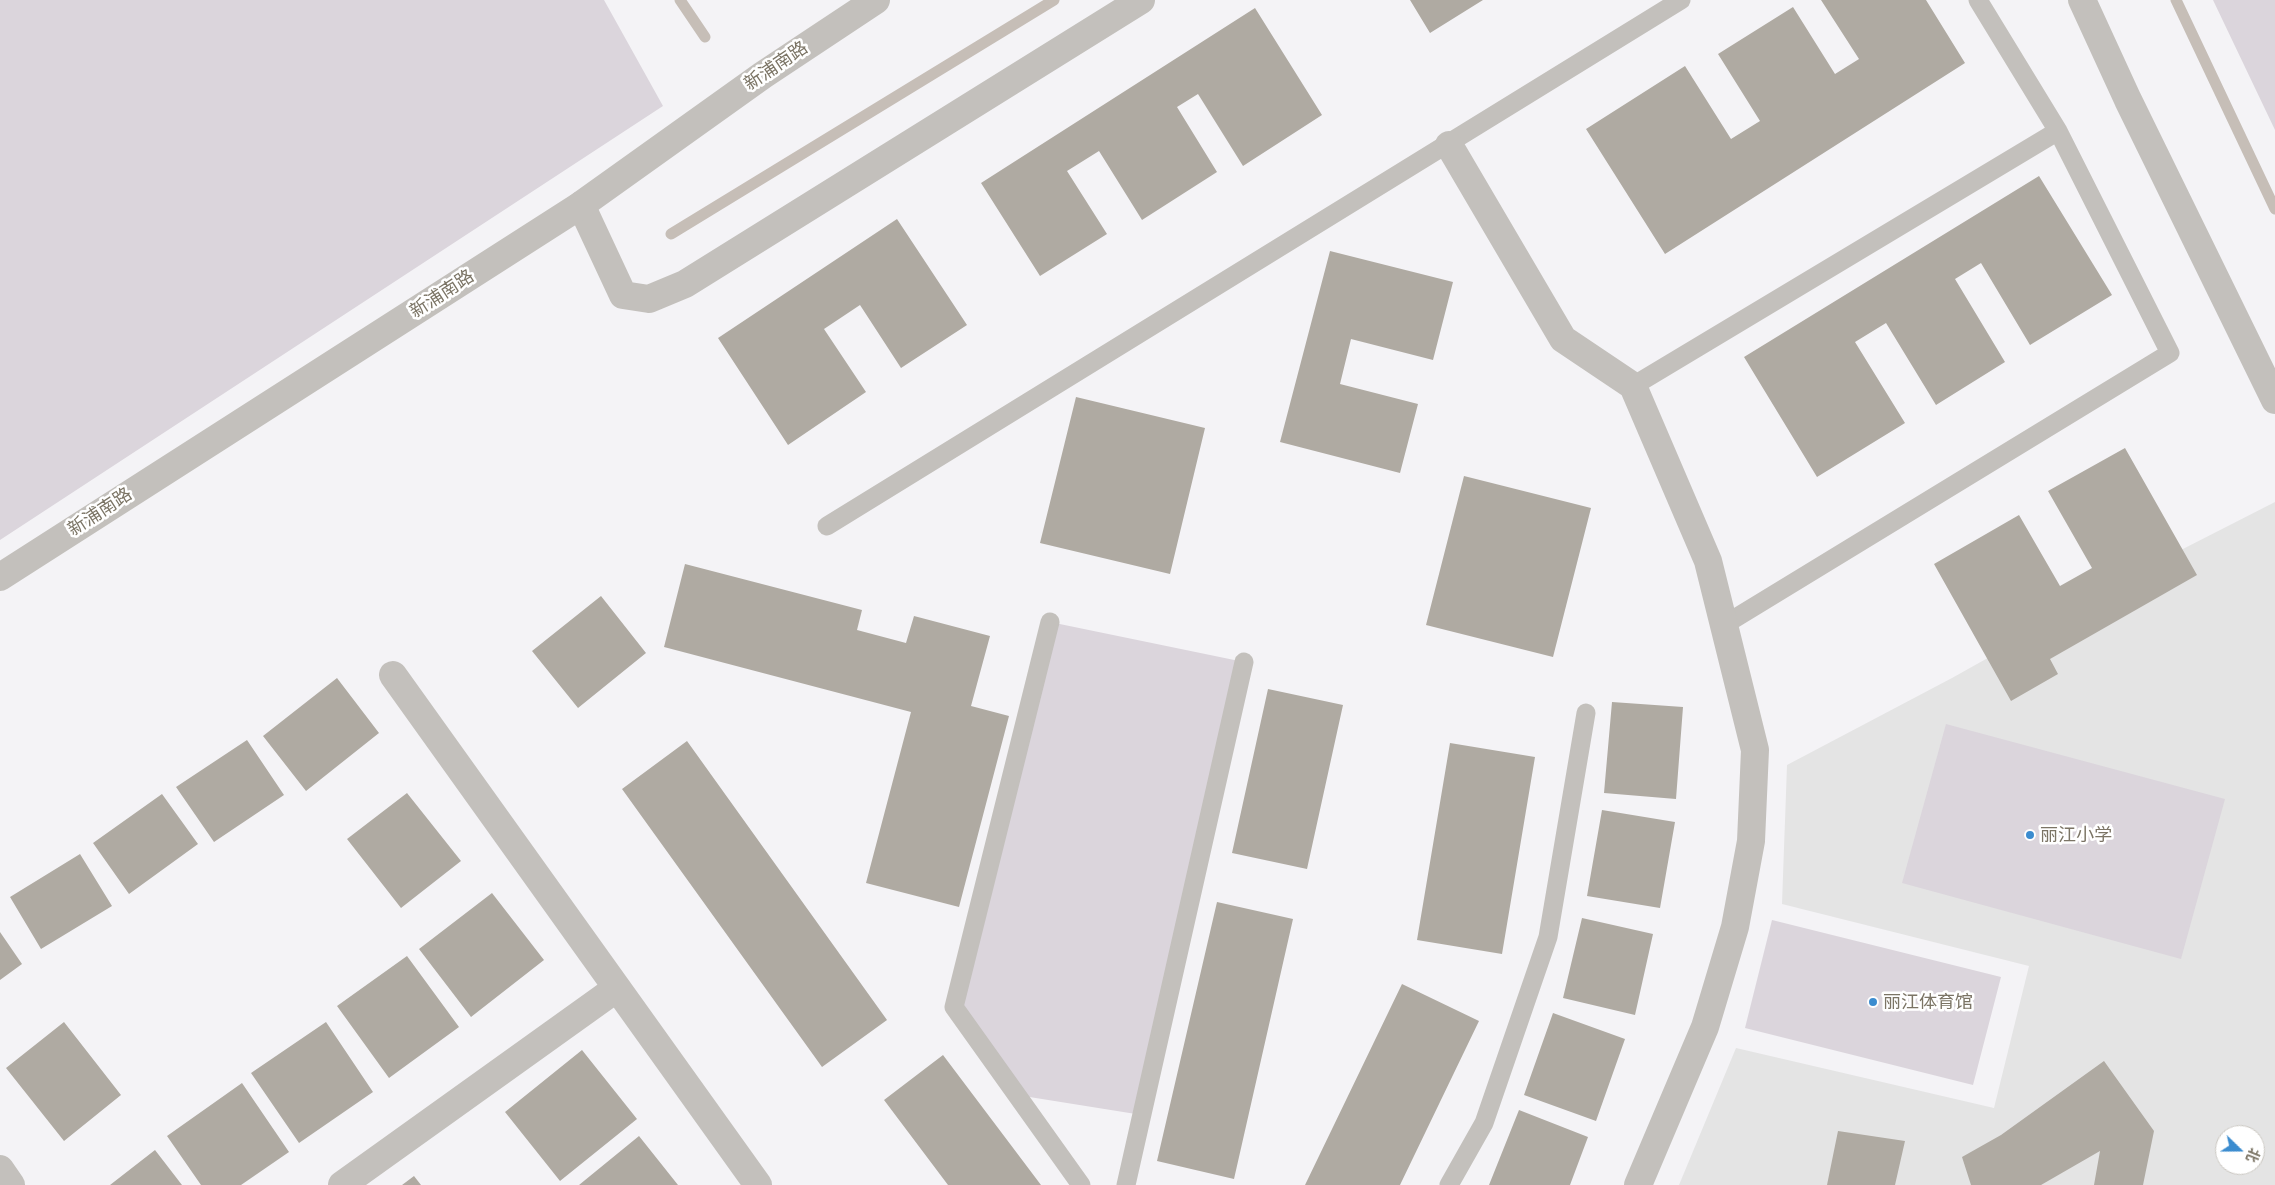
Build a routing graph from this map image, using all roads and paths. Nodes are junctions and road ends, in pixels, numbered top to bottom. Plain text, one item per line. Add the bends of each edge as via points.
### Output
1 (876, 0) edge
2 (1141, 0) edge
3 (1681, 0) edge
4 (1978, 0) edge
5 (2082, 0) edge
6 (2058, 131) junction
7 (1449, 145) junction
8 (581, 205) junction
9 (1633, 386) junction
10 (2275, 400) edge
11 (827, 526) dead end
12 (0, 577) edge
13 (1050, 622) dead end
14 (1724, 625) junction
15 (1244, 662) dead end
16 (393, 675) dead end
17 (1586, 713) dead end
18 (617, 988) junction
19 (0, 1169) edge
20 (11, 1185) edge
21 (342, 1185) edge
22 (758, 1185) edge
23 (1081, 1185) edge
24 (1126, 1185) edge
25 (1450, 1185) edge
26 (1638, 1185) edge

1 - 8 street, 新浦南路 via 763,74
2 - 8 street via 685,284 649,299 623,295
3 - 7 lane
4 - 6 lane
5 - 10 street
6 - 9 lane
6 - 14 lane via 2170,353
7 - 9 street via 1563,338
7 - 11 lane
8 - 12 street, 新浦南路
9 - 14 street via 1708,561
13 - 23 lane via 954,1007
14 - 26 street via 1755,750 1751,841 1735,928 1705,1027
15 - 24 lane
16 - 18 street
17 - 25 lane via 1548,937 1484,1122
18 - 21 street
18 - 22 street
19 - 20 street

